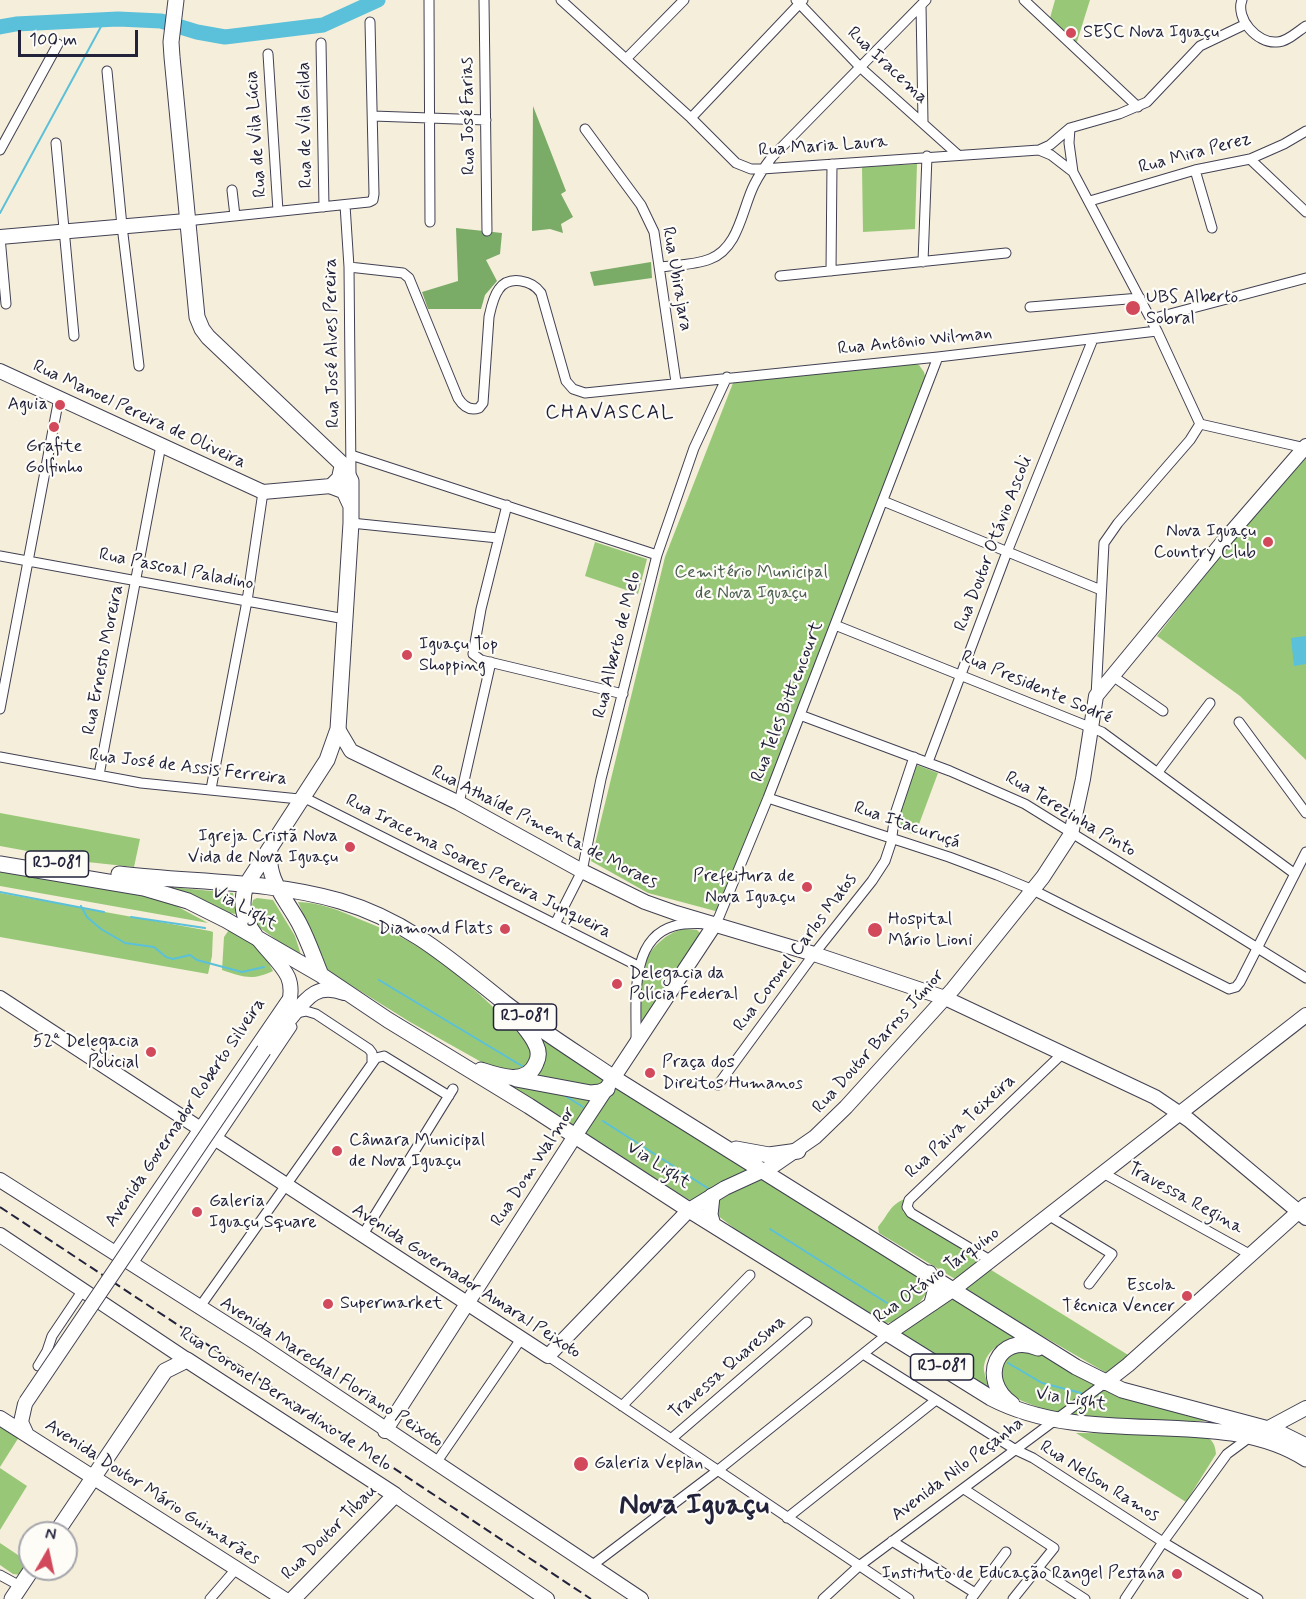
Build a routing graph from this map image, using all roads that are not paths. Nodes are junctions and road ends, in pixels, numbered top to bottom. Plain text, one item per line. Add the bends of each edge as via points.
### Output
1 (429, 0) edge
2 (484, 0) edge
3 (561, 0) edge
4 (684, 0) edge
5 (1024, 0) edge
6 (1242, 0) edge
7 (799, 1) edge
8 (923, 3) edge
9 (176, 5) edge
10 (370, 22) dead end
11 (1246, 24) junction
12 (1306, 26) edge
13 (321, 42) dead end
14 (58, 44) dead end
15 (268, 54) dead end
16 (626, 59) junction
17 (861, 68) junction
18 (107, 71) dead end
19 (1138, 107) junction
20 (373, 116) junction
21 (429, 118) junction
22 (691, 118) junction
23 (486, 120) junction
24 (923, 122) junction
25 (1070, 128) junction
26 (585, 129) dead end
27 (1306, 130) edge
28 (56, 144) dead end
29 (0, 150) edge
30 (1039, 150) junction
31 (957, 154) junction
32 (927, 156) junction
33 (1250, 159) junction
34 (832, 164) junction
35 (762, 169) junction
36 (1195, 170) junction
37 (1073, 172) junction
38 (231, 190) dead end
39 (1090, 201) junction
40 (345, 205) junction
41 (324, 207) junction
42 (278, 211) junction
43 (1306, 212) edge
44 (234, 216) junction
45 (186, 221) junction
46 (430, 222) dead end
47 (122, 226) junction
48 (1212, 228) dead end
49 (64, 231) junction
50 (487, 231) dead end
51 (0, 237) edge
52 (1006, 253) dead end
53 (923, 262) junction
54 (349, 267) junction
55 (660, 267) junction
56 (831, 271) junction
57 (780, 276) dead end
58 (1306, 278) edge
59 (1140, 298) junction
60 (6, 304) dead end
61 (1030, 307) dead end
62 (1151, 319) junction
63 (1157, 331) junction
64 (74, 336) dead end
65 (1093, 339) junction
66 (938, 357) junction
67 (139, 366) dead end
68 (0, 371) edge
69 (727, 377) junction
70 (676, 382) junction
71 (59, 398) junction
72 (1200, 424) junction
73 (161, 445) junction
74 (1306, 447) edge
75 (346, 460) junction
76 (331, 486) junction
77 (263, 492) junction
78 (883, 501) junction
79 (507, 506) junction
80 (351, 507) junction
81 (351, 523) junction
82 (498, 538) junction
83 (1007, 552) junction
84 (0, 555) edge
85 (657, 555) junction
86 (28, 560) junction
87 (136, 580) junction
88 (1101, 590) junction
89 (247, 600) junction
90 (345, 619) junction
91 (835, 625) junction
92 (491, 662) junction
93 (961, 674) junction
94 (1114, 677) junction
95 (623, 694) junction
96 (1096, 696) junction
97 (1210, 703) dead end
98 (0, 709) edge
99 (1163, 711) dead end
100 (800, 715) junction
101 (1239, 722) dead end
102 (1092, 728) junction
103 (338, 729) junction
104 (351, 751) junction
105 (0, 757) edge
106 (914, 757) junction
107 (327, 760) junction
108 (928, 762) junction
109 (1158, 772) junction
110 (99, 775) junction
111 (211, 789) junction
112 (302, 798) junction
113 (768, 798) junction
114 (459, 803) junction
115 (1306, 813) edge
116 (1071, 834) junction
117 (892, 837) junction
118 (270, 849) junction
119 (1306, 852) edge
120 (0, 855) edge
121 (0, 864) edge
122 (582, 871) junction
123 (1295, 874) junction
124 (246, 885) junction
125 (278, 889) junction
126 (1032, 890) junction
127 (724, 922) junction
128 (555, 924) junction
129 (259, 940) junction
130 (1258, 949) junction
131 (814, 954) junction
132 (638, 966) junction
133 (321, 975) junction
134 (1306, 978) edge
135 (351, 996) junction
136 (497, 996) junction
137 (0, 998) edge
138 (945, 998) junction
139 (292, 1004) junction
140 (1306, 1015) edge
141 (292, 1027) dead end
142 (636, 1043) junction
143 (438, 1050) junction
144 (1062, 1054) junction
145 (372, 1061) junction
146 (507, 1078) junction
147 (610, 1083) junction
148 (718, 1085) dead end
149 (1181, 1113) junction
150 (197, 1129) junction
151 (575, 1136) junction
152 (216, 1141) junction
153 (724, 1146) junction
154 (798, 1151) junction
155 (1103, 1173) junction
156 (763, 1174) junction
157 (0, 1180) edge
158 (286, 1186) junction
159 (712, 1196) junction
160 (689, 1210) junction
161 (1304, 1212) edge
162 (1048, 1215) junction
163 (713, 1225) junction
164 (0, 1235) edge
165 (362, 1236) junction
166 (113, 1253) junction
167 (1251, 1255) junction
168 (990, 1260) junction
169 (132, 1265) junction
170 (929, 1274) junction
171 (750, 1275) dead end
172 (1089, 1284) dead end
173 (954, 1289) junction
174 (83, 1290) junction
175 (932, 1303) junction
176 (467, 1304) junction
177 (200, 1308) junction
178 (807, 1322) dead end
179 (889, 1333) junction
180 (521, 1339) junction
181 (163, 1344) junction
182 (863, 1354) junction
183 (548, 1356) junction
184 (1058, 1356) junction
185 (187, 1360) junction
186 (38, 1366) dead end
187 (165, 1371) junction
188 (1105, 1383) junction
189 (936, 1400) junction
190 (25, 1403) junction
191 (622, 1406) junction
192 (1306, 1408) edge
193 (1200, 1411) junction
194 (1029, 1414) junction
195 (0, 1416) edge
196 (1054, 1419) junction
197 (1268, 1429) junction
198 (385, 1431) junction
199 (1226, 1432) junction
200 (27, 1435) junction
201 (1250, 1437) junction
202 (671, 1439) junction
203 (1306, 1446) edge
204 (1016, 1450) junction
205 (1227, 1454) junction
206 (1306, 1459) edge
207 (436, 1463) junction
208 (717, 1471) junction
209 (93, 1477) junction
210 (964, 1490) junction
211 (395, 1495) junction
212 (787, 1518) junction
213 (64, 1521) edge
214 (892, 1541) junction
215 (1163, 1542) junction
216 (1006, 1551) dead end
217 (859, 1566) junction
218 (590, 1567) junction
219 (1037, 1568) junction
220 (236, 1569) junction
221 (0, 1575) edge
222 (16, 1593) edge
223 (973, 1596) edge
224 (544, 1598) edge
225 (210, 1599) edge
226 (284, 1599) edge
227 (293, 1599) edge
228 (640, 1599) edge
229 (823, 1599) edge
230 (909, 1599) edge
231 (1013, 1599) edge
232 (1085, 1599) edge
233 (1125, 1599) edge
234 (1258, 1599) edge

1 - 21 street
2 - 23 street, Rua José Farias
3 - 16 street, Rua Maria Laura
4 - 16 street
5 - 19 street
6 - 11 street via 1240,12
7 - 17 street, Rua Iracema
7 - 22 street
8 - 17 street
8 - 24 street
9 - 45 main road via 171,42
10 - 20 street
11 - 12 street via 1264,39 1276,42
11 - 19 street via 1200,46 1159,91
13 - 41 street, Rua de Vila Gilda
14 - 29 street
15 - 42 street, Rua de Vila Lúcia
16 - 22 street, Rua Maria Laura
17 - 24 street, Rua Iracema
17 - 35 street
18 - 47 street
19 - 25 street
20 - 21 street
20 - 40 street via 374,198
21 - 23 street
21 - 46 street
22 - 35 street, Rua Maria Laura via 736,163
23 - 50 street, Rua José Farias
24 - 31 street, Rua Iracema
25 - 30 street
25 - 37 street
26 - 55 street, Rua Ubirajara via 641,205 654,232
27 - 33 street, Rua Mira Perez
28 - 49 street
30 - 31 street, Rua Maria Laura
30 - 37 street
31 - 32 street, Rua Maria Laura
32 - 34 street, Rua Maria Laura
32 - 53 street
33 - 36 street, Rua Mira Perez
33 - 43 street
34 - 35 street, Rua Maria Laura
34 - 56 street
35 - 55 street via 736,231 723,251 701,262
36 - 39 street, Rua Mira Perez
36 - 48 street
37 - 39 street
38 - 44 street
39 - 59 street
40 - 41 street
40 - 54 street, Rua José Alves Pereira
41 - 42 street
42 - 44 street
44 - 45 street
45 - 47 main road
45 - 75 main road via 195,308 202,329
47 - 49 main road
47 - 67 street
49 - 51 main road
49 - 64 street
51 - 60 street
52 - 53 street
53 - 56 street
54 - 70 street, Rua Antônio Wilman via 398,272 410,278 458,398 468,408 477,409 483,403 489,317 495,295 501,286 514,281 527,282 541,293 566,381 574,390 592,392
54 - 75 street, Rua José Alves Pereira
55 - 70 street, Rua Ubirajara
56 - 57 street
58 - 62 street
59 - 61 street
59 - 62 street
62 - 63 street
63 - 65 street, Rua Antônio Wilman
63 - 72 street
65 - 66 street, Rua Antônio Wilman
65 - 83 street, Rua Doutor Otávio Ascoli
66 - 69 street, Rua Antônio Wilman
66 - 78 street, Rua Teles Bittencourt
68 - 71 main road, Rua Manoel Pereira de Oliveira
69 - 70 street, Rua Antônio Wilman
69 - 85 street, Rua Alberto de Melo via 694,448
71 - 73 main road, Rua Manoel Pereira de Oliveira
71 - 86 street
72 - 74 street
72 - 88 street via 1108,536 1102,556
73 - 77 main road, Rua Manoel Pereira de Oliveira
73 - 87 street, Rua Ernesto Moreira
74 - 94 main road
75 - 76 main road
75 - 79 street
75 - 80 main road
76 - 77 main road
76 - 80 main road via 344,491
77 - 89 street
78 - 83 street
78 - 91 street, Rua Teles Bittencourt
79 - 82 street
79 - 85 street
80 - 81 main road
81 - 82 street
81 - 90 main road
82 - 92 street via 473,650 476,657
83 - 88 street
83 - 93 street, Rua Doutor Otávio Ascoli
84 - 86 street, Rua Pascoal Paladino
85 - 95 street, Rua Alberto de Melo
86 - 87 street, Rua Pascoal Paladino
86 - 98 street
87 - 89 street, Rua Pascoal Paladino
87 - 110 street, Rua Ernesto Moreira
88 - 96 street
89 - 90 street, Rua Pascoal Paladino
89 - 111 street
90 - 103 main road
91 - 93 street, Rua Presidente Sodré
91 - 100 street, Rua Teles Bittencourt
92 - 95 street
92 - 114 street
93 - 102 street, Rua Presidente Sodré
93 - 108 street, Rua Doutor Otávio Ascoli
94 - 96 main road
94 - 99 street
95 - 122 street, Rua Alberto de Melo
96 - 102 main road, Rua Doutor Barros Júnior
97 - 109 street
100 - 106 street, Rua Terezinha Pinto
100 - 113 street, Rua Teles Bittencourt
101 - 115 street
102 - 109 street, Rua Presidente Sodré via 1111,737
102 - 116 main road, Rua Doutor Barros Júnior
103 - 104 main road
103 - 107 main road
104 - 107 main road
104 - 114 main road, Rua Athaíde Pimenta de Moraes
105 - 110 street, Rua José de Assis Ferreira
106 - 108 street, Rua Terezinha Pinto
106 - 117 street, Rua Coronel Carlos Matos via 895,814
107 - 112 main road
108 - 116 street, Rua Terezinha Pinto via 1025,804
109 - 123 street, Rua Presidente Sodré
110 - 111 street, Rua José de Assis Ferreira
111 - 112 street, Rua José de Assis Ferreira
112 - 118 main road
112 - 128 street, Rua Iracema Soares Pereira Junqueira
113 - 117 street, Rua Itacuruçá
113 - 127 street, Rua Teles Bittencourt
114 - 122 main road, Rua Athaíde Pimenta de Moraes
116 - 126 main road, Rua Doutor Barros Júnior
116 - 130 street, Rua Terezinha Pinto
117 - 126 street, Rua Itacuruçá
117 - 131 street, Rua Coronel Carlos Matos via 879,871
118 - 124 main road
118 - 125 main road via 270,869
119 - 123 street
120 - 124 main road, Via Light / RJ-081 via 147,877
121 - 129 main road, Via Light / RJ-081 via 168,895 198,906
122 - 127 main road, Rua Athaíde Pimenta de Moraes via 657,906
122 - 128 street, Rua Alberto de Melo
123 - 130 street
124 - 125 main road, Via Light / RJ-081
124 - 129 main road, Avenida Governador Roberto Silveira via 243,910
125 - 133 main road via 299,923
125 - 136 main road, Via Light / RJ-081 via 338,901 403,928 454,960
126 - 130 street, Rua Itacuruçá via 1225,988 1232,989 1240,982
126 - 138 main road, Rua Doutor Barros Júnior
127 - 131 main road, Rua Athaíde Pimenta de Moraes
127 - 132 street via 683,924 664,930 647,948
127 - 142 main road, Rua Dom Walmor
128 - 132 street, Rua Iracema Soares Pereira Junqueira
129 - 133 main road, Via Light / RJ-081
129 - 139 main road, Avenida Governador Roberto Silveira via 287,974
130 - 134 street, Rua Terezinha Pinto
131 - 138 main road, Rua Athaíde Pimenta de Moraes
131 - 148 street, Rua Coronel Carlos Matos
132 - 142 street
133 - 135 main road, Via Light / RJ-081
135 - 139 main road via 332,989 320,990
135 - 143 main road, Via Light / RJ-081
136 - 146 main road via 529,1033 538,1052 530,1073
136 - 147 main road, Via Light / RJ-081
137 - 150 main road, Avenida Governador Amaral Peixoto
138 - 144 main road, Rua Athaíde Pimenta de Moraes
138 - 154 main road, Rua Doutor Barros Júnior via 846,1107
139 - 145 street via 316,1014 369,1049
139 - 150 street, Avenida Governador Roberto Silveira
139 - 190 main road, bridge
140 - 149 main road, Rua Otávio Tarquino
141 - 152 street
142 - 147 main road, Rua Dom Walmor
143 - 146 main road
143 - 151 main road, Via Light / RJ-081
144 - 149 main road, Rua Athaíde Pimenta de Moraes
144 - 168 street, Rua Paiva Teixeira via 909,1200 907,1207 911,1213
145 - 158 street
145 - 165 street via 384,1056 451,1092
146 - 147 main road via 591,1093 600,1092
147 - 151 main road, Rua Dom Walmor
147 - 153 main road, Via Light / RJ-081
149 - 155 main road, Rua Otávio Tarquino
149 - 161 main road, Rua Athaíde Pimenta de Moraes
150 - 152 main road, Avenida Governador Amaral Peixoto
150 - 166 street, Avenida Governador Roberto Silveira
151 - 160 main road, Via Light / RJ-081
151 - 176 main road, Rua Dom Walmor
152 - 158 main road, Avenida Governador Amaral Peixoto
152 - 169 street
153 - 154 main road via 769,1155
153 - 156 main road, Via Light / RJ-081
154 - 156 main road, Rua Doutor Barros Júnior
155 - 162 main road, Rua Otávio Tarquino
155 - 167 street, Travessa Regina
156 - 159 main road, Rua Doutor Barros Júnior
156 - 170 main road, Via Light / RJ-081
157 - 166 main road, Avenida Marechal Floriano Peixoto
158 - 165 main road, Avenida Governador Amaral Peixoto
158 - 177 street
159 - 160 main road, Rua Doutor Barros Júnior
159 - 163 main road
160 - 163 main road, Via Light / RJ-081
160 - 183 main road, Rua Doutor Barros Júnior
161 - 167 main road, Avenida Nilo Peçanha
162 - 168 main road, Rua Otávio Tarquino
162 - 172 street via 1112,1254
163 - 179 main road, Via Light / RJ-081
164 - 174 main road, Rua Coronel Bernardino de Melo
165 - 176 main road, Avenida Governador Amaral Peixoto
166 - 169 main road, Avenida Marechal Floriano Peixoto
167 - 188 main road, Avenida Nilo Peçanha
168 - 173 main road, Rua Otávio Tarquino
169 - 177 main road, Avenida Marechal Floriano Peixoto
170 - 173 main road, Via Light / RJ-081
170 - 175 main road via 936,1288
171 - 191 street
173 - 175 main road, Rua Otávio Tarquino
173 - 184 main road, Via Light / RJ-081
174 - 181 main road, Rua Coronel Bernardino de Melo
174 - 186 street via 52,1336
175 - 179 main road, Rua Otávio Tarquino
176 - 180 main road, Avenida Governador Amaral Peixoto
176 - 198 main road, Rua Dom Walmor
177 - 198 main road, Avenida Marechal Floriano Peixoto
178 - 202 street, Travessa Quaresma
179 - 182 street, Rua Otávio Tarquino
179 - 194 main road, Via Light / RJ-081 via 991,1398
180 - 183 main road, Avenida Governador Amaral Peixoto
180 - 207 street
181 - 185 main road, Rua Coronel Bernardino de Melo
181 - 187 main road
182 - 189 street, Rua Nelson Ramos
182 - 208 street, Rua Otávio Tarquino
183 - 191 street, Avenida Governador Amaral Peixoto
184 - 188 main road, Via Light / RJ-081
184 - 194 main road via 1023,1344 1010,1347 998,1359 994,1374 997,1390
185 - 187 main road
185 - 211 main road, Rua Coronel Bernardino de Melo
187 - 209 main road
188 - 193 main road, Via Light / RJ-081
188 - 196 street, Avenida Nilo Peçanha
189 - 204 street, Rua Nelson Ramos
189 - 212 street
190 - 195 main road via 15,1412
190 - 200 main road via 21,1422
191 - 202 street, Avenida Governador Amaral Peixoto
192 - 197 main road
193 - 197 main road, Via Light / RJ-081
193 - 199 main road
194 - 196 main road, Via Light / RJ-081
195 - 200 main road, Avenida Doutor Mário Guimarães
196 - 199 main road, Via Light / RJ-081
196 - 204 street, Avenida Nilo Peçanha
197 - 201 main road
197 - 203 main road, Via Light / RJ-081
198 - 207 main road, Avenida Marechal Floriano Peixoto
199 - 201 main road, Via Light / RJ-081
199 - 205 street
200 - 209 main road, Avenida Doutor Mário Guimarães
201 - 205 street
201 - 206 main road, Via Light / RJ-081 via 1281,1445
202 - 208 street, Avenida Governador Amaral Peixoto
204 - 210 street, Avenida Nilo Peçanha
204 - 215 street, Rua Nelson Ramos
205 - 215 street
207 - 218 main road, Avenida Marechal Floriano Peixoto
208 - 212 street, Avenida Governador Amaral Peixoto
208 - 218 street, Rua Otávio Tarquino
209 - 213 main road
209 - 220 main road, Avenida Doutor Mário Guimarães
210 - 214 street, Avenida Nilo Peçanha
210 - 219 street via 1053,1548
211 - 224 main road, Rua Coronel Bernardino de Melo
211 - 227 main road, Rua Doutor Tibau
212 - 217 street, Avenida Governador Amaral Peixoto
214 - 217 street, Avenida Nilo Peçanha
214 - 223 street
215 - 233 street
215 - 234 street, Rua Nelson Ramos
216 - 223 street
217 - 229 street, Avenida Nilo Peçanha
217 - 230 street, Avenida Governador Amaral Peixoto
218 - 228 main road, Avenida Marechal Floriano Peixoto
219 - 231 street
219 - 232 street
220 - 225 street
220 - 226 main road, Avenida Doutor Mário Guimarães
221 - 222 street

